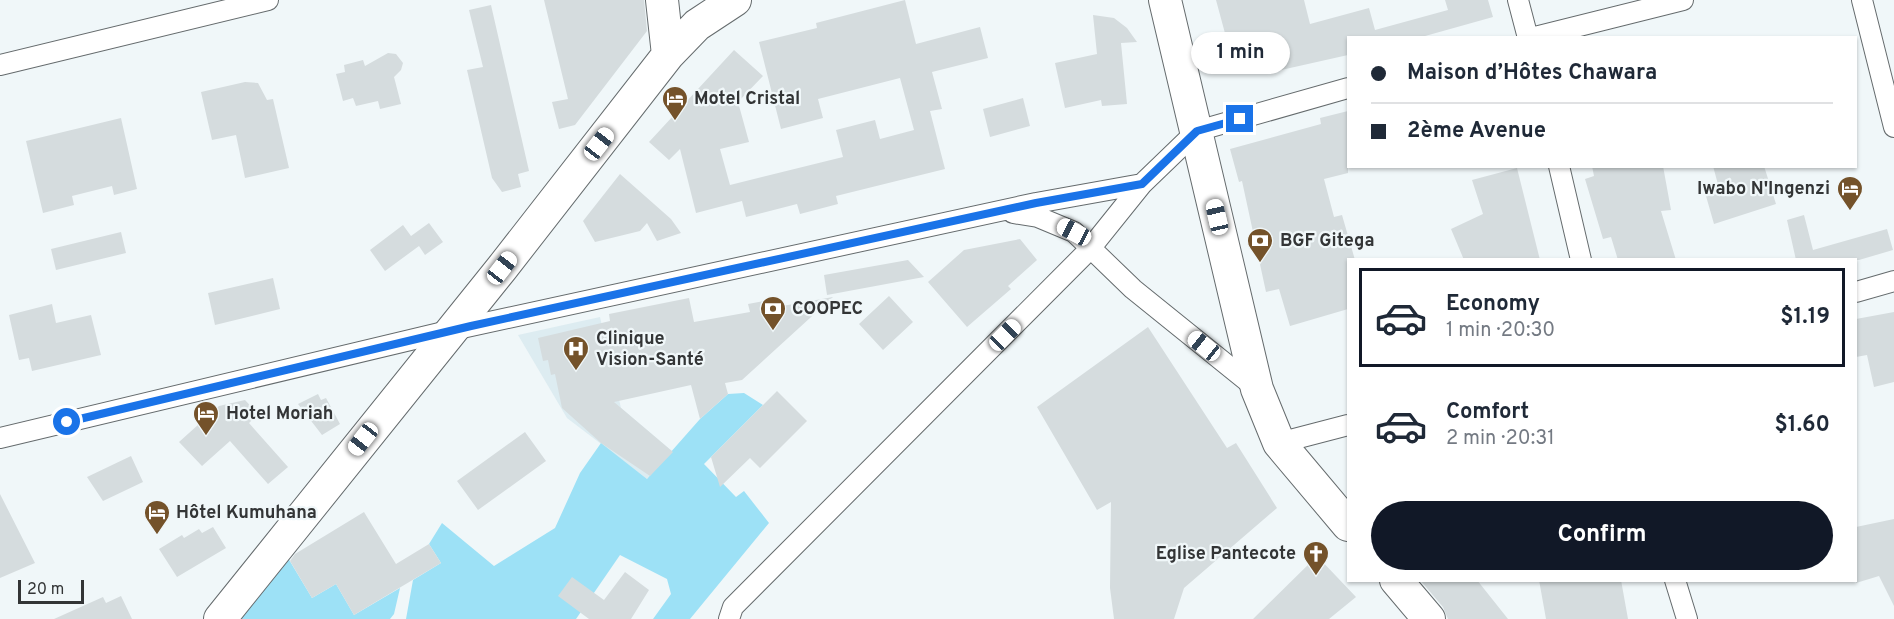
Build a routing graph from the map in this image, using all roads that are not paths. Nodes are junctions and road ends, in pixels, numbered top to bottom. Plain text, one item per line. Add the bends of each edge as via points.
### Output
1 (268, 0) edge
2 (662, 0) edge
3 (735, 0) edge
4 (1165, 0) edge
5 (1518, 0) edge
6 (1683, 0) edge
7 (1862, 0) edge
8 (1528, 36) edge
9 (1537, 36) edge
10 (668, 55) junction
11 (0, 64) edge
12 (1347, 88) edge
13 (1894, 127) edge
14 (1197, 131) junction
15 (1559, 168) edge
16 (1142, 184) junction
17 (977, 217) junction
18 (1089, 250) junction
19 (1581, 258) edge
20 (1894, 281) edge
21 (1857, 292) edge
22 (448, 331) junction
23 (1257, 389) junction
24 (1347, 425) edge
25 (0, 438) edge
26 (1280, 442) junction
27 (1347, 524) edge
28 (1398, 582) edge
29 (1676, 582) edge
30 (729, 615) edge
31 (220, 619) edge
32 (1429, 619) edge
33 (1687, 619) edge

1 - 11 street
2 - 10 main road
3 - 10 main road via 697,25
4 - 14 main road
5 - 8 street
6 - 9 street
7 - 13 street
10 - 22 main road
12 - 14 street
14 - 16 street
14 - 23 main road
15 - 19 street
16 - 17 street
16 - 18 street
17 - 18 street via 1010,213 1038,217 1074,232
17 - 22 street
18 - 23 street
18 - 30 street
20 - 21 street
22 - 25 street
22 - 31 main road
23 - 26 main road
24 - 26 street
26 - 27 main road
28 - 32 main road
29 - 33 street

